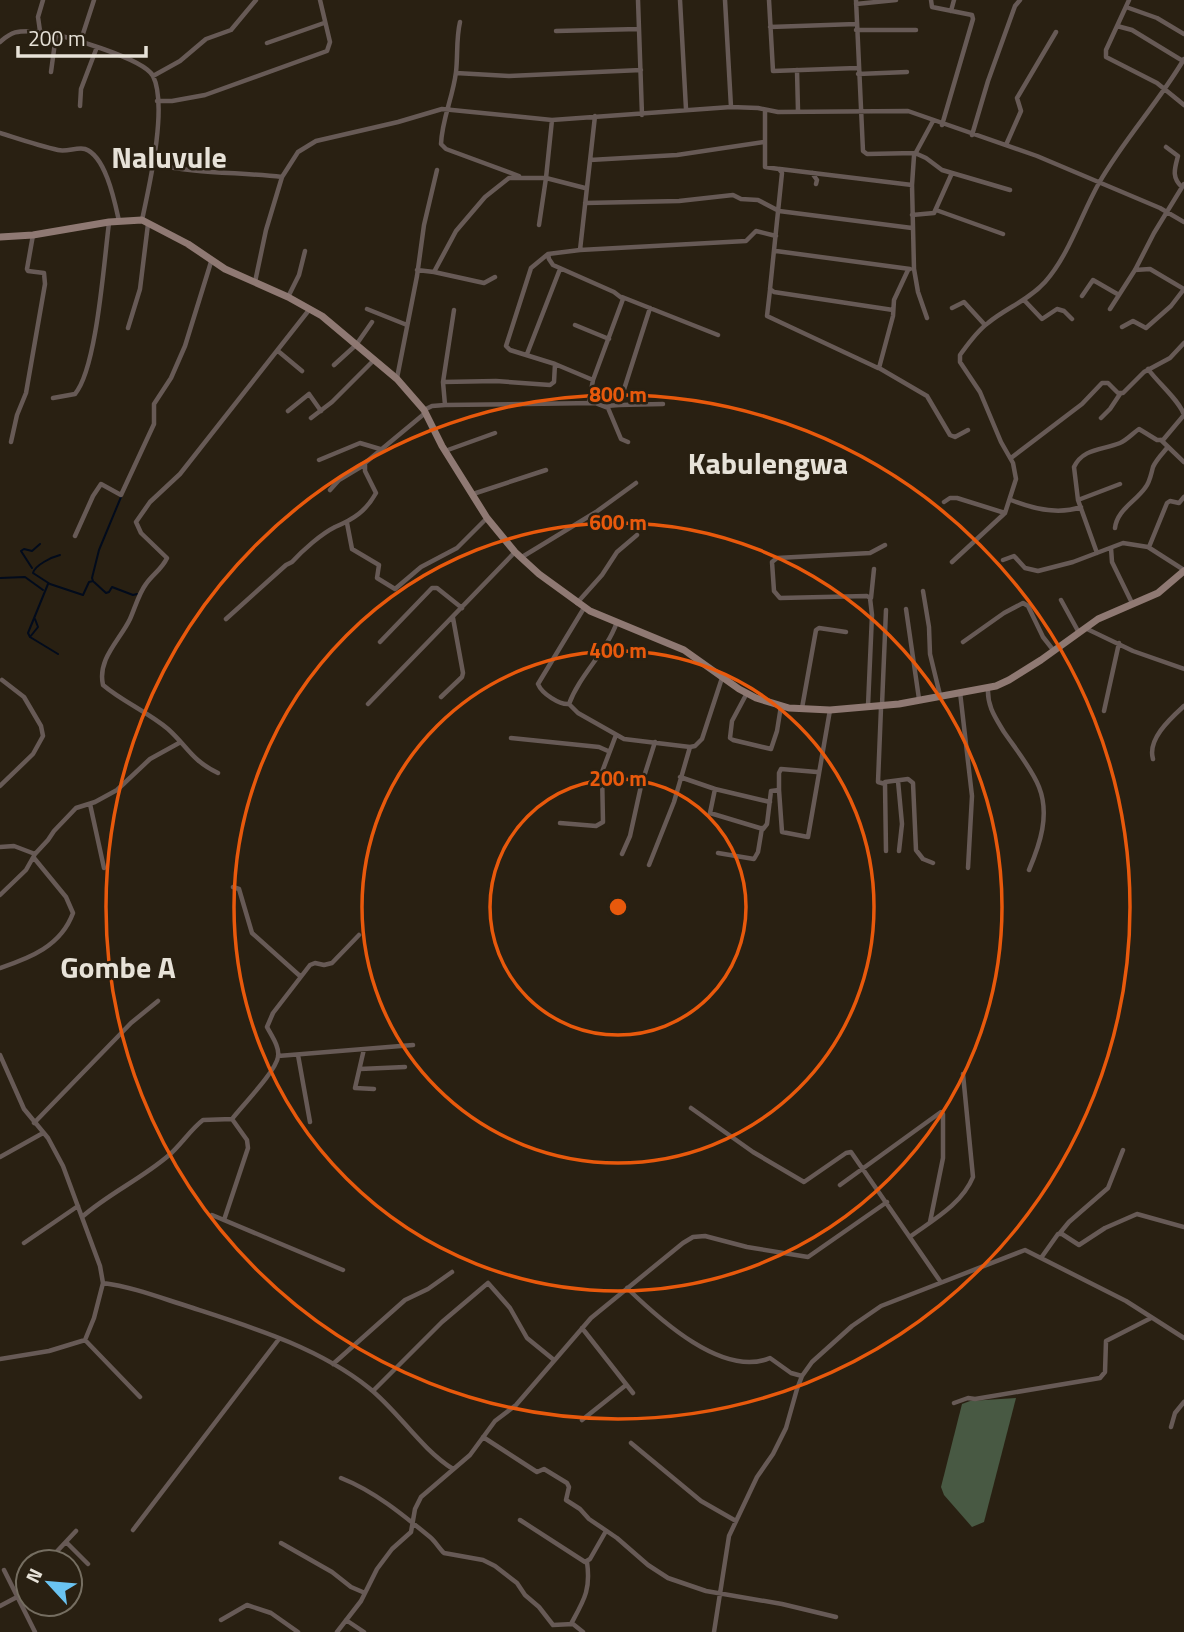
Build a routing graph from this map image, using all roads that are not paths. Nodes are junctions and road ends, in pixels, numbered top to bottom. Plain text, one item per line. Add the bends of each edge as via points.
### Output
1 (43, 0) edge
2 (94, 0) edge
3 (256, 0) edge
4 (320, 0) edge
5 (638, 0) edge
6 (680, 0) edge
7 (725, 0) edge
8 (769, 0) edge
9 (897, 0) edge
10 (931, 0) edge
11 (954, 0) edge
12 (1020, 0) edge
13 (1129, 0) edge
14 (856, 2) edge
15 (1126, 7) junction
16 (951, 11) junction
17 (460, 22) dead end
18 (324, 23) junction
19 (1117, 26) junction
20 (770, 27) junction
21 (856, 27) junction
22 (639, 29) junction
23 (916, 30) dead end
24 (40, 31) junction
25 (556, 31) dead end
26 (1056, 32) dead end
27 (1184, 34) edge
28 (56, 35) junction
29 (0, 42) edge
30 (80, 43) junction
31 (267, 43) dead end
32 (97, 47) junction
33 (1183, 60) edge
34 (641, 70) junction
35 (797, 70) junction
36 (858, 71) junction
37 (51, 72) dead end
38 (907, 72) dead end
39 (456, 74) junction
40 (153, 76) junction
41 (1164, 90) junction
42 (157, 101) junction
43 (1184, 105) edge
44 (80, 106) dead end
45 (731, 107) junction
46 (686, 109) junction
47 (446, 110) junction
48 (765, 110) junction
49 (860, 110) junction
50 (798, 111) junction
51 (642, 114) junction
52 (595, 116) junction
53 (552, 120) junction
54 (933, 121) junction
55 (942, 125) junction
56 (0, 133) edge
57 (972, 135) junction
58 (764, 142) junction
59 (1006, 145) junction
60 (1166, 147) dead end
61 (915, 153) junction
62 (590, 160) junction
63 (154, 164) junction
64 (779, 169) junction
65 (438, 170) dead end
66 (811, 172) junction
67 (952, 173) junction
68 (282, 177) junction
69 (519, 177) junction
70 (545, 178) junction
71 (1099, 183) junction
72 (816, 184) dead end
73 (912, 185) junction
74 (1183, 185) edge
75 (585, 188) junction
76 (1010, 190) dead end
77 (585, 204) junction
78 (936, 210) junction
79 (779, 211) junction
80 (1168, 212) junction
81 (912, 215) junction
82 (109, 222) junction
83 (119, 222) junction
84 (145, 222) junction
85 (1184, 222) edge
86 (539, 225) dead end
87 (912, 228) junction
88 (1003, 234) dead end
89 (33, 235) junction
90 (776, 236) junction
91 (0, 237) edge
92 (580, 250) junction
93 (305, 251) dead end
94 (776, 251) junction
95 (548, 254) junction
96 (212, 262) junction
97 (560, 269) junction
98 (911, 269) junction
99 (417, 270) junction
100 (1135, 270) junction
101 (434, 272) junction
102 (495, 277) dead end
103 (255, 283) junction
104 (770, 289) junction
105 (1184, 289) edge
106 (1119, 295) junction
107 (1082, 296) dead end
108 (288, 297) junction
109 (621, 297) junction
110 (1024, 300) junction
111 (650, 308) junction
112 (952, 308) dead end
113 (367, 309) dead end
114 (1110, 309) dead end
115 (309, 310) junction
116 (454, 310) dead end
117 (893, 310) junction
118 (927, 318) dead end
119 (1072, 319) dead end
120 (372, 322) dead end
121 (407, 325) junction
122 (575, 325) dead end
123 (985, 325) junction
124 (1122, 327) dead end
125 (128, 328) dead end
126 (718, 335) dead end
127 (609, 339) junction
128 (1184, 343) edge
129 (356, 345) junction
130 (278, 351) junction
131 (527, 354) junction
132 (375, 359) junction
133 (555, 364) junction
134 (334, 365) dead end
135 (880, 369) junction
136 (1148, 369) junction
137 (302, 370) dead end
138 (397, 379) junction
139 (593, 380) junction
140 (443, 382) junction
141 (1119, 394) junction
142 (53, 398) dead end
143 (589, 402) junction
144 (663, 404) dead end
145 (444, 405) junction
146 (619, 405) junction
147 (606, 406) junction
148 (288, 411) dead end
149 (321, 411) junction
150 (424, 412) junction
151 (311, 418) dead end
152 (1101, 418) dead end
153 (968, 430) dead end
154 (495, 433) dead end
155 (1161, 440) junction
156 (11, 442) dead end
157 (628, 442) dead end
158 (1167, 448) junction
159 (380, 449) junction
160 (445, 451) junction
161 (1011, 458) junction
162 (319, 460) dead end
163 (1184, 462) edge
164 (363, 465) junction
165 (546, 470) dead end
166 (636, 483) dead end
167 (1119, 484) dead end
168 (330, 490) dead end
169 (473, 494) junction
170 (1184, 497) edge
171 (1012, 500) junction
172 (1078, 500) junction
173 (943, 502) dead end
174 (1081, 508) junction
175 (1005, 513) junction
176 (487, 518) junction
177 (347, 523) junction
178 (1115, 528) dead end
179 (637, 535) dead end
180 (75, 536) dead end
181 (885, 545) dead end
182 (1149, 547) junction
183 (1111, 548) junction
184 (1097, 553) junction
185 (518, 555) junction
186 (1003, 560) dead end
187 (952, 562) dead end
188 (874, 569) dead end
189 (1184, 570) edge
190 (923, 591) dead end
191 (870, 598) junction
192 (1061, 600) dead end
193 (577, 604) junction
194 (1133, 604) junction
195 (462, 608) junction
196 (584, 608) junction
197 (906, 609) dead end
198 (886, 610) dead end
199 (452, 617) junction
200 (226, 619) dead end
201 (617, 622) junction
202 (1081, 629) junction
203 (846, 632) dead end
204 (380, 642) dead end
205 (963, 642) dead end
206 (1119, 643) junction
207 (1054, 651) junction
208 (1184, 669) edge
209 (722, 678) junction
210 (2, 680) dead end
211 (988, 688) junction
212 (960, 691) junction
213 (747, 693) junction
214 (940, 695) junction
215 (441, 697) dead end
216 (920, 700) junction
217 (368, 704) dead end
218 (569, 704) junction
219 (781, 706) junction
220 (875, 706) junction
221 (1184, 706) edge
222 (802, 709) junction
223 (830, 710) junction
224 (1104, 711) dead end
225 (616, 735) junction
226 (511, 738) dead end
227 (655, 742) junction
228 (179, 743) junction
229 (690, 747) junction
230 (608, 751) junction
231 (1153, 759) dead end
232 (817, 772) junction
233 (218, 773) dead end
234 (680, 777) junction
235 (898, 780) junction
236 (885, 782) junction
237 (0, 786) edge
238 (715, 789) junction
239 (779, 790) junction
240 (770, 802) junction
241 (90, 804) junction
242 (560, 823) dead end
243 (762, 828) junction
244 (0, 847) edge
245 (886, 851) dead end
246 (899, 851) dead end
247 (718, 853) dead end
248 (622, 854) dead end
249 (35, 856) junction
250 (933, 863) dead end
251 (649, 865) dead end
252 (104, 868) dead end
253 (968, 868) dead end
254 (1029, 870) dead end
255 (233, 887) dead end
256 (0, 895) edge
257 (359, 935) dead end
258 (0, 968) edge
259 (300, 976) junction
260 (158, 1001) dead end
261 (413, 1045) dead end
262 (364, 1049) junction
263 (0, 1055) edge
264 (298, 1055) junction
265 (278, 1056) junction
266 (405, 1067) dead end
267 (360, 1069) junction
268 (963, 1074) dead end
269 (374, 1089) dead end
270 (691, 1108) dead end
271 (232, 1119) junction
272 (310, 1122) dead end
273 (34, 1123) junction
274 (43, 1133) junction
275 (1123, 1150) dead end
276 (0, 1157) edge
277 (863, 1168) junction
278 (840, 1185) dead end
279 (887, 1202) junction
280 (78, 1206) junction
281 (212, 1215) dead end
282 (82, 1217) junction
283 (224, 1220) junction
284 (930, 1222) junction
285 (1184, 1227) edge
286 (1060, 1233) junction
287 (911, 1236) junction
288 (24, 1242) dead end
289 (1041, 1258) junction
290 (343, 1270) dead end
291 (452, 1272) dead end
292 (940, 1281) junction
293 (103, 1283) junction
294 (627, 1288) junction
295 (1151, 1318) junction
296 (583, 1328) junction
297 (1184, 1338) edge
298 (279, 1339) junction
299 (85, 1340) junction
300 (0, 1359) edge
301 (554, 1360) junction
302 (333, 1364) junction
303 (802, 1376) junction
304 (626, 1385) junction
305 (373, 1391) junction
306 (634, 1393) dead end
307 (141, 1397) dead end
308 (1184, 1402) edge
309 (954, 1404) dead end
310 (582, 1420) dead end
311 (1171, 1427) dead end
312 (483, 1437) junction
313 (631, 1443) dead end
314 (453, 1469) junction
315 (341, 1478) dead end
316 (520, 1520) dead end
317 (736, 1521) junction
318 (413, 1524) junction
319 (133, 1530) dead end
320 (76, 1531) dead end
321 (606, 1531) junction
322 (66, 1542) junction
323 (281, 1543) dead end
324 (60, 1548) edge
325 (587, 1562) junction
326 (88, 1563) dead end
327 (4, 1570) dead end
328 (14, 1590) edge
329 (365, 1593) junction
330 (720, 1593) junction
331 (836, 1617) dead end
332 (221, 1620) dead end
333 (346, 1620) junction
334 (571, 1624) junction
335 (298, 1632) edge
336 (337, 1632) edge
337 (364, 1632) edge
338 (583, 1632) edge
339 (713, 1632) edge

1 - 24 street
2 - 30 street
3 - 40 street via 231,30 206,39
4 - 18 street
5 - 22 street
6 - 46 street
7 - 45 street
8 - 20 street
9 - 14 street
10 - 16 street via 932,7
11 - 16 street
12 - 57 street
13 - 15 street
14 - 21 street
15 - 19 street
15 - 27 street
16 - 55 street via 973,19
17 - 39 street
18 - 31 street
18 - 42 street via 330,42 324,52 205,95
19 - 33 street
19 - 41 street via 1107,57
20 - 21 street
20 - 35 street via 772,70
21 - 23 street
21 - 36 street
22 - 25 street
22 - 34 street
24 - 28 street
24 - 29 street via 18,30
26 - 59 street via 1017,98 1021,111
28 - 30 street
28 - 37 street
30 - 32 street
32 - 40 street via 139,63
32 - 44 street via 81,89
33 - 41 street
34 - 39 street
34 - 51 street
35 - 36 street
35 - 50 street
36 - 38 street
36 - 49 street
39 - 47 street
40 - 42 street
41 - 43 street
41 - 71 street
42 - 63 street
45 - 46 street
45 - 48 street
46 - 51 street
47 - 53 street
47 - 68 street via 316,141 298,152
47 - 69 street via 443,148
48 - 50 street
48 - 58 street
49 - 50 street
49 - 54 street via 904,110
49 - 61 street via 863,151
51 - 52 street
52 - 53 street
52 - 62 street
53 - 70 street
54 - 55 street
54 - 61 street
55 - 57 street
56 - 83 street via 53,149 91,152 107,178
57 - 59 street
58 - 62 street via 677,155
58 - 64 street via 765,167
59 - 71 street
60 - 74 street via 1178,156 1174,173
61 - 67 street
61 - 73 street
62 - 75 street
63 - 68 street
63 - 84 street
64 - 66 street
64 - 79 street
65 - 99 street
66 - 72 street
66 - 73 street
67 - 76 street
67 - 78 street
68 - 103 street
69 - 70 street
69 - 101 street via 509,178 475,206
70 - 75 street
70 - 86 street
71 - 80 street
71 - 110 street via 1051,274
73 - 81 street
74 - 80 street
75 - 77 street
77 - 79 street via 733,195
77 - 92 street
78 - 81 street
78 - 88 street
79 - 87 street
79 - 90 street
80 - 85 street
80 - 100 street
81 - 87 street
82 - 83 street
82 - 89 street
82 - 142 street via 94,339 83,382 75,394
83 - 84 street
84 - 96 street
84 - 125 street via 140,289
87 - 98 street
89 - 91 street
89 - 156 street via 27,269 44,273 45,284 26,393
90 - 92 street via 756,231 747,241
90 - 94 street
92 - 95 street
93 - 108 street
94 - 98 street
94 - 104 street
95 - 97 street
95 - 131 street via 530,268 506,343 507,349
96 - 103 street
96 - 180 street via 185,346 154,404 154,424 121,495 102,484
97 - 109 street
97 - 131 street
98 - 117 street via 894,299
98 - 118 street
99 - 101 street
99 - 121 street
100 - 105 street via 1150,269
100 - 106 street
101 - 102 street via 484,283
103 - 108 street
104 - 117 street
104 - 135 street via 767,316
105 - 124 street via 1146,328 1133,321
106 - 107 street via 1093,280
106 - 114 street
108 - 115 street
109 - 111 street
109 - 127 street
110 - 119 street via 1042,319 1058,309
110 - 123 street
111 - 126 street
111 - 146 street
112 - 123 street via 964,302
113 - 121 street
115 - 129 street
115 - 130 street
116 - 140 street
117 - 135 street
120 - 129 street
121 - 138 street
122 - 127 street
123 - 161 street via 959,359
127 - 139 street
128 - 136 street via 1170,358
129 - 132 street
129 - 134 street
130 - 137 street
130 - 228 street via 136,522 167,558 144,585 108,654 103,685 169,730
131 - 133 street
132 - 138 street
132 - 149 street
133 - 139 street
133 - 140 street via 550,385
135 - 153 street via 927,396 950,435 955,438
136 - 141 street
136 - 155 street via 1184,412
138 - 150 street
139 - 143 street
140 - 145 street
141 - 152 street
141 - 161 street via 1102,383
143 - 145 street
143 - 147 street
144 - 146 street
145 - 150 street
146 - 147 street
147 - 157 street via 621,439
148 - 149 street via 309,394
149 - 151 street
150 - 159 street
150 - 160 street
154 - 160 street
155 - 158 street
155 - 172 street via 1139,429 1120,443 1081,457 1074,467
158 - 163 street
158 - 178 street via 1146,488 1122,511
159 - 162 street via 360,443
159 - 164 street
160 - 169 street
161 - 171 street via 1016,480
164 - 168 street
164 - 177 street via 376,494
165 - 169 street
166 - 185 street via 596,512
167 - 172 street
169 - 176 street
170 - 182 street via 1180,503 1167,503
171 - 174 street via 1049,510
171 - 175 street
172 - 174 street
173 - 175 street via 957,498
174 - 184 street
175 - 187 street
176 - 177 street via 457,548 421,567 395,589 377,579 379,565 352,549
176 - 185 street
177 - 200 street via 286,565
179 - 193 street via 617,552
181 - 191 street via 870,553 777,558 772,562 774,591 780,598
182 - 183 street via 1123,543
182 - 189 street
183 - 184 street
183 - 194 street via 1112,562
184 - 186 street via 1038,571 1025,568 1016,557
185 - 193 street
185 - 195 street
188 - 191 street
189 - 194 street via 1158,593
190 - 214 street
191 - 220 street
192 - 202 street
193 - 196 street
194 - 202 street
195 - 199 street
195 - 204 street via 432,588
196 - 201 street
196 - 218 street via 538,684 543,692
197 - 216 street
198 - 220 street
199 - 215 street via 463,673
199 - 217 street
201 - 209 street via 684,650
201 - 218 street
202 - 206 street
202 - 207 street
203 - 222 street via 816,630
205 - 207 street via 1023,603
206 - 208 street
206 - 224 street
207 - 211 street
209 - 213 street
209 - 229 street via 702,739
210 - 237 street via 23,697 43,736 33,754
211 - 212 street
211 - 254 street via 994,717 1040,790 1042,834
212 - 214 street
212 - 253 street via 972,796
213 - 219 street
213 - 219 street via 732,722 733,740 771,749
214 - 216 street
216 - 220 street
218 - 225 street
219 - 222 street
220 - 223 street
220 - 236 street via 881,708 877,780
221 - 231 street via 1165,724 1152,748
222 - 223 street
223 - 232 street
225 - 227 street
225 - 230 street
226 - 230 street
227 - 229 street
227 - 248 street
228 - 233 street via 195,761
228 - 241 street via 150,759 117,790
229 - 234 street
230 - 242 street via 602,772 603,822 596,826
232 - 239 street via 781,769
232 - 239 street via 808,837 782,832
234 - 238 street
234 - 251 street
235 - 236 street
235 - 246 street
235 - 250 street via 913,783 916,850
236 - 245 street
238 - 240 street
238 - 243 street via 710,813
239 - 240 street via 771,791
240 - 243 street via 767,824
241 - 249 street via 76,808
241 - 252 street
243 - 247 street via 754,859
244 - 249 street via 14,846
249 - 256 street
249 - 258 street via 73,913 46,950
255 - 259 street via 244,899 252,933
257 - 259 street via 332,963 313,964
259 - 265 street via 267,1024
260 - 273 street
261 - 262 street
262 - 264 street
262 - 267 street
263 - 273 street
264 - 265 street
264 - 272 street
265 - 271 street
266 - 267 street
267 - 269 street via 355,1088
268 - 284 street via 973,1177 955,1202
270 - 277 street via 804,1182 848,1152
271 - 282 street via 203,1120 166,1158
271 - 283 street via 248,1148
273 - 274 street
274 - 276 street
274 - 280 street via 63,1166
275 - 286 street via 1108,1188
277 - 278 street
277 - 279 street
277 - 284 street via 942,1113 943,1158
279 - 287 street
279 - 294 street via 808,1257 693,1237
280 - 282 street
280 - 288 street
281 - 283 street
282 - 293 street
283 - 290 street
284 - 287 street
285 - 286 street via 1140,1213 1121,1219 1079,1245
286 - 289 street
287 - 292 street
289 - 292 street via 1020,1250
289 - 295 street
291 - 302 street via 405,1300
292 - 303 street via 863,1318 818,1355
293 - 298 street via 232,1319
293 - 299 street
294 - 296 street
294 - 303 street via 657,1316 709,1352 752,1364 770,1358
295 - 297 street
295 - 309 street via 1106,1341 1105,1372 1100,1378
296 - 301 street
296 - 304 street
298 - 302 street
298 - 319 street
299 - 300 street
299 - 307 street
301 - 305 street via 527,1338 510,1308 487,1284
301 - 312 street
302 - 305 street
303 - 317 street via 786,1428
304 - 306 street
304 - 310 street
305 - 314 street
308 - 311 street
312 - 314 street
312 - 321 street via 537,1472 544,1469 567,1483 566,1500
313 - 317 street via 701,1501
314 - 318 street via 421,1497
315 - 318 street via 369,1490
316 - 325 street
317 - 330 street via 727,1542
318 - 329 street via 377,1569
318 - 334 street via 444,1553 495,1566 517,1583 554,1625
320 - 322 street
321 - 325 street
321 - 330 street via 668,1578
322 - 324 street
322 - 326 street
323 - 329 street
325 - 334 street via 588,1590
327 - 328 street
329 - 333 street
330 - 331 street
330 - 339 street
332 - 335 street via 247,1605 271,1613
333 - 336 street
333 - 337 street
334 - 338 street

